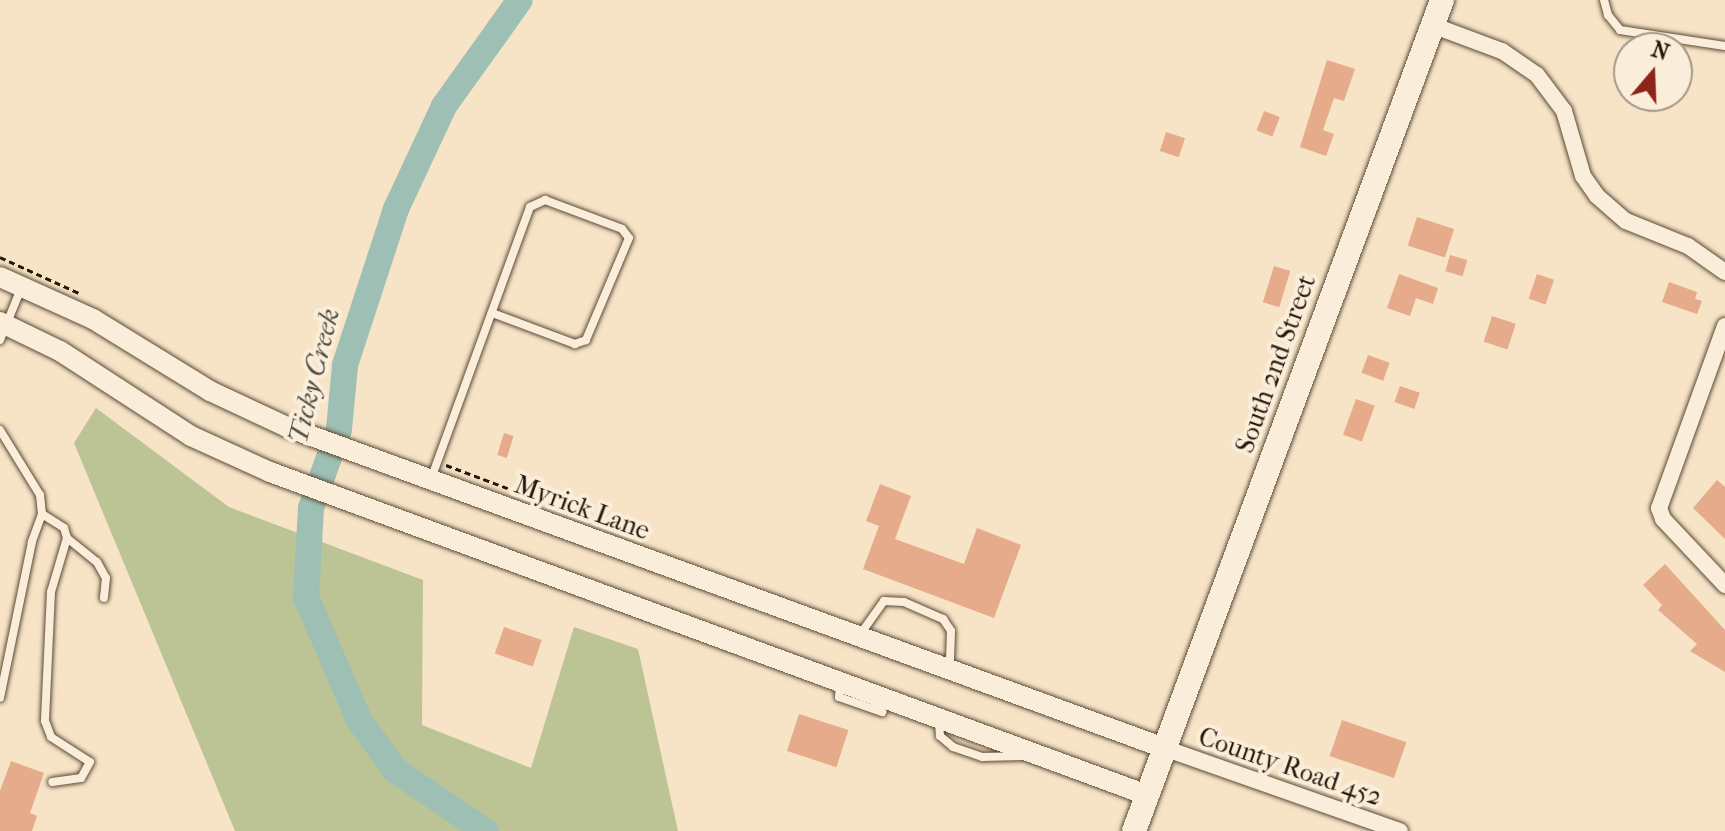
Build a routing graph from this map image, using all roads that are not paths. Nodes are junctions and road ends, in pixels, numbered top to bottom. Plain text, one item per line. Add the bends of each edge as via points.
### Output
1 (1442, 0) edge
2 (1604, 0) edge
3 (1432, 25) junction
4 (1725, 46) edge
5 (1725, 272) edge
6 (0, 277) edge
7 (22, 285) junction
8 (492, 313) junction
9 (1725, 326) edge
10 (2, 329) edge
11 (0, 430) edge
12 (434, 471) junction
13 (42, 514) junction
14 (67, 538) junction
15 (1725, 585) edge
16 (104, 598) dead end
17 (858, 637) junction
18 (950, 670) junction
19 (840, 682) junction
20 (0, 698) edge
21 (882, 712) dead end
22 (1164, 748) junction
23 (52, 782) dead end
24 (1147, 795) junction
25 (1134, 831) edge
26 (1400, 831) edge

1 - 3 main road, South 2nd Street
2 - 4 lane via 1620,30
3 - 5 street via 1502,51 1537,75 1564,111 1583,176 1603,203 1626,221 1702,253
3 - 22 main road, South 2nd Street
6 - 7 street, Myrick Lane
7 - 10 lane
7 - 12 street, Myrick Lane via 93,319 210,391 287,427 389,465
8 - 8 lane via 536,200 622,229 629,238 586,340 575,344
8 - 12 lane
9 - 15 street via 1659,508 1663,519
10 - 19 street via 60,351 191,436 270,472
11 - 13 lane via 40,495
12 - 17 street, Myrick Lane
13 - 14 lane via 64,528
13 - 20 lane
14 - 16 lane via 97,562 106,578
14 - 23 lane via 51,592 45,721 51,737 90,762 81,778
17 - 18 street, Myrick Lane
17 - 18 lane via 884,601 904,602 943,619 951,631
18 - 22 street, Myrick Lane
19 - 21 lane via 839,697
19 - 24 street
22 - 24 main road, South 2nd Street
22 - 26 street, County Road 452
24 - 25 main road, South 2nd Street

